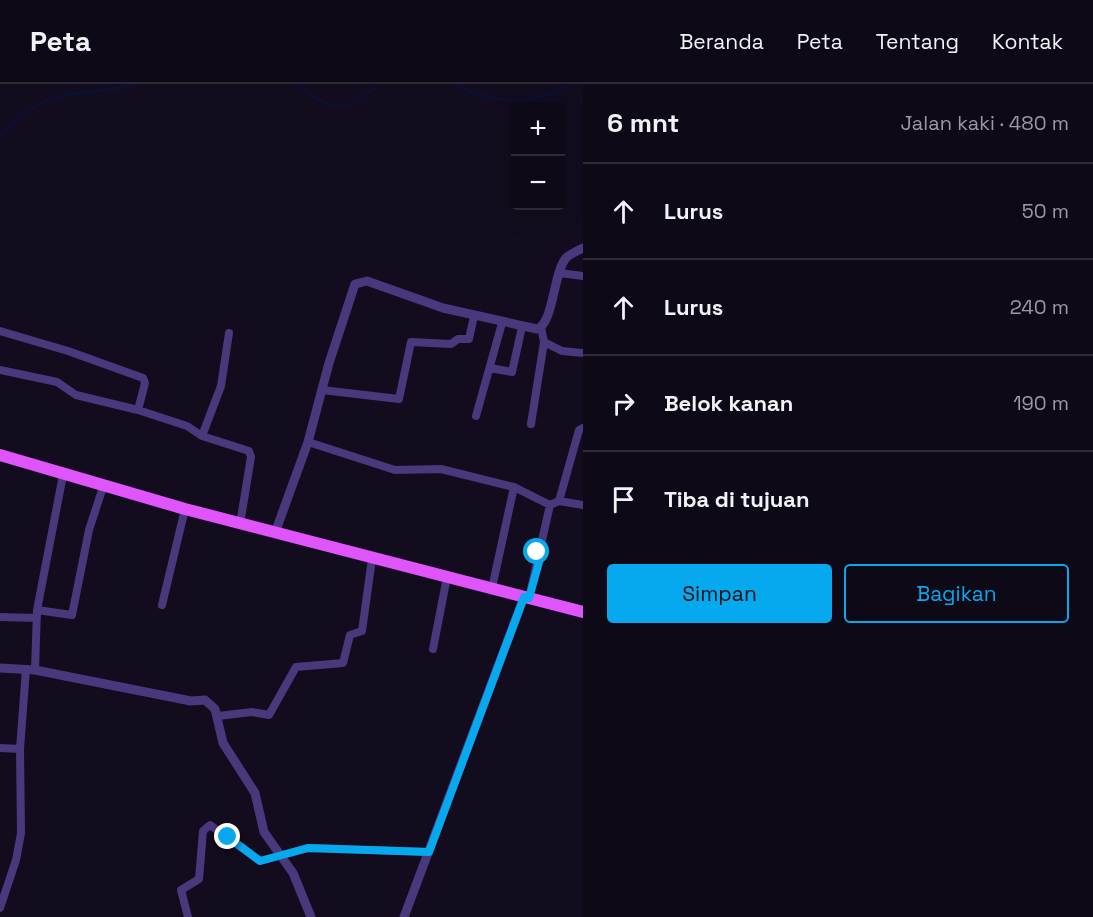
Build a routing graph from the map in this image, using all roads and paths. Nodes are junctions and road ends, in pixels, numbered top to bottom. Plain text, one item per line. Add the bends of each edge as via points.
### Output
1 (583, 248) edge
2 (560, 273) junction
3 (583, 276) edge
4 (474, 316) junction
5 (502, 322) junction
6 (522, 327) junction
7 (541, 327) junction
8 (0, 331) edge
9 (229, 333) dead end
10 (544, 342) junction
11 (583, 353) edge
12 (490, 368) junction
13 (0, 370) edge
14 (322, 390) junction
15 (138, 410) junction
16 (476, 416) dead end
17 (531, 424) dead end
18 (583, 428) edge
19 (202, 436) junction
20 (308, 442) junction
21 (0, 455) edge
22 (63, 476) junction
23 (103, 487) junction
24 (514, 487) junction
25 (559, 501) junction
26 (550, 505) junction
27 (583, 505) edge
28 (185, 509) junction
29 (240, 524) junction
30 (275, 533) junction
31 (372, 559) junction
32 (447, 577) junction
33 (492, 588) junction
34 (526, 597) junction
35 (162, 605) dead end
36 (583, 612) edge
37 (37, 614) junction
38 (0, 617) edge
39 (434, 649) dead end
40 (0, 668) edge
41 (30, 669) junction
42 (218, 716) junction
43 (0, 748) edge
44 (20, 749) junction
45 (429, 852) junction
46 (282, 855) junction
47 (0, 908) edge
48 (189, 917) edge
49 (311, 917) edge
50 (404, 917) edge

1 - 2 street via 566,258
2 - 3 street
2 - 7 street
4 - 5 street
4 - 14 street via 469,339 451,344 411,342 399,399
4 - 14 street via 367,281 358,282 352,288
5 - 6 street
5 - 12 street
6 - 7 street
6 - 12 street via 512,372
7 - 10 street
8 - 15 street via 142,377 145,382
9 - 19 street via 221,386
10 - 11 street via 562,351
10 - 17 street
12 - 16 street
13 - 15 street via 57,382 75,395
14 - 20 street
15 - 19 street via 187,426
18 - 25 street via 579,430
19 - 29 street via 251,453
20 - 24 street via 395,470 441,469
20 - 30 street
21 - 22 main road
22 - 23 main road
22 - 37 street
23 - 28 main road
23 - 37 street via 89,530 72,615
24 - 26 street
24 - 33 street
25 - 26 street
25 - 27 street
26 - 34 street via 537,552 539,562
28 - 29 main road
28 - 35 street
29 - 30 main road
30 - 31 main road
31 - 32 main road
31 - 42 street via 362,631 350,635 343,663 296,667 269,715 252,712
32 - 33 main road
32 - 39 street
33 - 34 main road
34 - 36 main road
34 - 45 street
37 - 38 street
37 - 41 street
40 - 41 street
41 - 42 street via 191,701 205,700
41 - 44 street
42 - 46 street via 224,743 255,793 264,832
43 - 44 street
44 - 47 street via 21,833
45 - 46 street via 320,848
45 - 50 street
46 - 48 street via 260,861 210,825 203,831 198,879 181,890
46 - 49 street via 301,887

